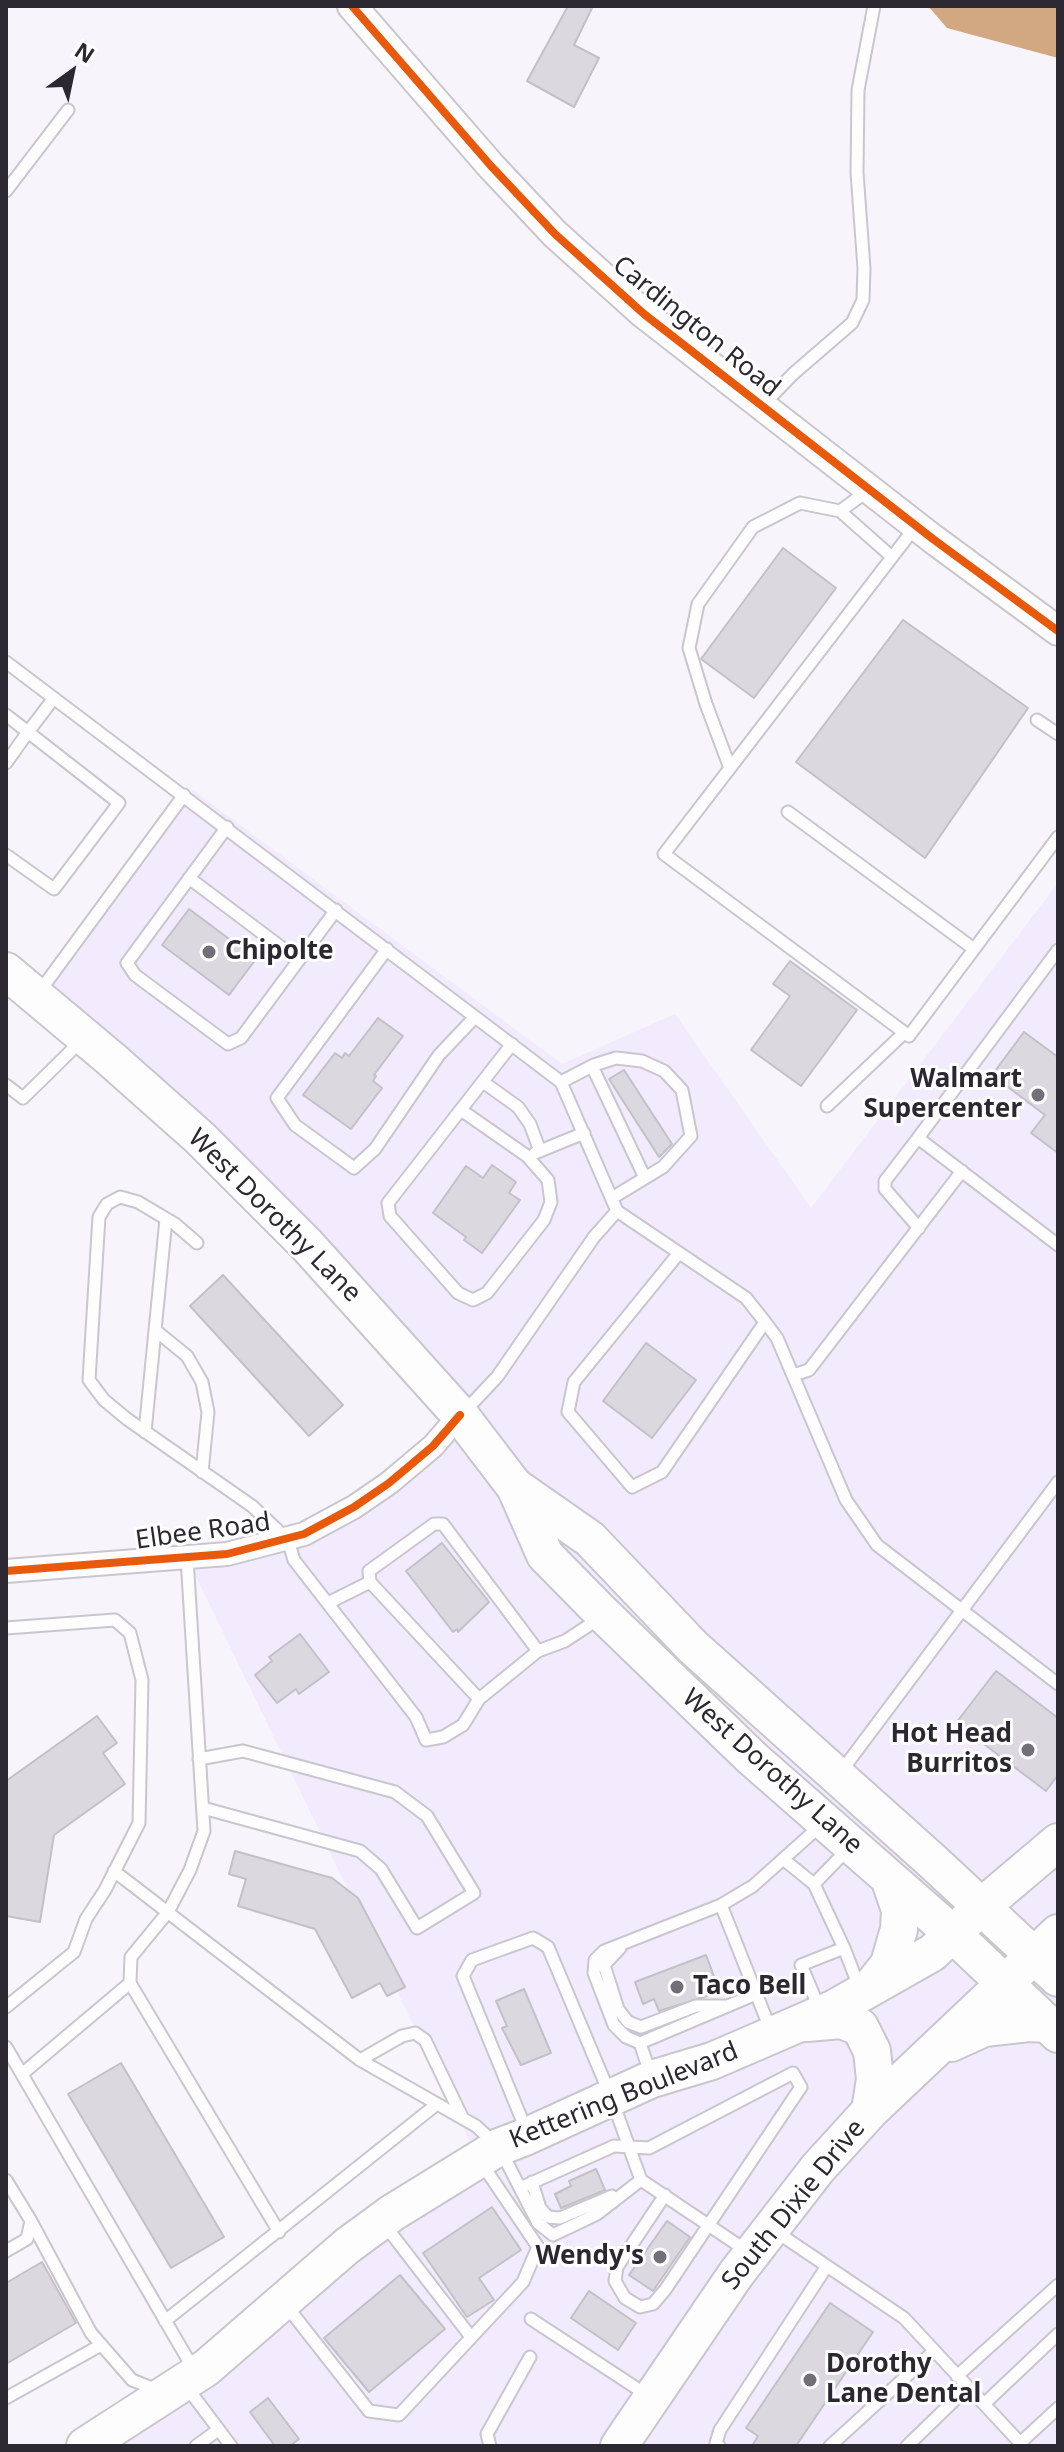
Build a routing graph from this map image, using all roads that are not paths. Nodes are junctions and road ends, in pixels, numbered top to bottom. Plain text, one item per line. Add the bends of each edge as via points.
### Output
1 (352, 6) edge
2 (874, 6) edge
3 (68, 110) dead end
4 (6, 191) edge
5 (761, 406) junction
6 (869, 490) junction
7 (840, 511) junction
8 (916, 526) junction
9 (892, 557) junction
10 (1056, 625) edge
11 (6, 662) edge
12 (54, 698) junction
13 (6, 715) edge
14 (1037, 720) dead end
15 (28, 732) junction
16 (1058, 734) edge
17 (6, 763) edge
18 (730, 768) junction
19 (184, 795) junction
20 (788, 812) dead end
21 (227, 827) junction
22 (1058, 837) edge
23 (6, 855) edge
24 (189, 878) junction
25 (336, 910) junction
26 (387, 949) junction
27 (974, 949) junction
28 (1058, 950) edge
29 (298, 960) junction
30 (6, 971) edge
31 (36, 996) junction
32 (475, 1017) junction
33 (904, 1033) junction
34 (85, 1037) junction
35 (512, 1044) junction
36 (592, 1066) junction
37 (483, 1082) junction
38 (561, 1082) junction
39 (6, 1085) edge
40 (827, 1106) dead end
41 (461, 1110) junction
42 (584, 1133) junction
43 (918, 1138) junction
44 (540, 1151) junction
45 (527, 1156) junction
46 (962, 1171) junction
47 (645, 1178) junction
48 (612, 1198) junction
49 (617, 1211) junction
50 (166, 1219) junction
51 (919, 1228) junction
52 (197, 1243) dead end
53 (1058, 1245) edge
54 (679, 1253) junction
55 (765, 1322) junction
56 (155, 1330) junction
57 (793, 1375) junction
58 (460, 1415) junction
59 (145, 1432) junction
60 (202, 1472) junction
61 (1058, 1482) edge
62 (515, 1487) junction
63 (288, 1540) junction
64 (187, 1558) junction
65 (6, 1571) edge
66 (370, 1582) junction
67 (328, 1603) junction
68 (963, 1610) junction
69 (604, 1615) junction
70 (6, 1628) edge
71 (538, 1651) junction
72 (1058, 1684) edge
73 (479, 1699) junction
74 (199, 1759) junction
75 (837, 1776) junction
76 (203, 1808) junction
77 (825, 1821) junction
78 (1054, 1845) edge
79 (852, 1846) junction
80 (783, 1859) junction
81 (931, 1860) junction
82 (114, 1871) junction
83 (889, 1878) junction
84 (814, 1884) junction
85 (721, 1905) junction
86 (981, 1907) junction
87 (168, 1912) junction
88 (953, 1934) junction
89 (627, 1942) junction
90 (844, 1948) junction
91 (1050, 1956) edge
92 (130, 1983) junction
93 (1005, 1983) junction
94 (866, 1990) junction
95 (756, 1994) junction
96 (728, 2006) junction
97 (6, 2007) edge
98 (806, 2023) junction
99 (1052, 2029) edge
100 (640, 2043) junction
101 (6, 2047) edge
102 (931, 2052) junction
103 (360, 2060) junction
104 (22, 2074) junction
105 (652, 2079) junction
106 (611, 2097) junction
107 (437, 2104) junction
108 (870, 2111) junction
109 (462, 2118) junction
110 (502, 2147) junction
111 (628, 2147) junction
112 (6, 2180) edge
113 (532, 2182) junction
114 (637, 2184) junction
115 (520, 2188) junction
116 (665, 2195) junction
117 (382, 2220) junction
118 (31, 2221) junction
119 (709, 2225) junction
120 (279, 2232) junction
121 (761, 2241) junction
122 (6, 2251) edge
123 (827, 2266) junction
124 (1058, 2285) edge
125 (282, 2300) junction
126 (531, 2319) dead end
127 (165, 2321) junction
128 (471, 2337) junction
129 (1057, 2337) edge
130 (101, 2345) junction
131 (934, 2351) junction
132 (530, 2357) dead end
133 (957, 2376) junction
134 (183, 2383) junction
135 (968, 2387) junction
136 (651, 2397) junction
137 (6, 2398) edge
138 (984, 2404) junction
139 (1058, 2408) edge
140 (218, 2430) junction
141 (1022, 2444) edge
142 (716, 2445) edge
143 (85, 2446) edge
144 (196, 2446) edge
145 (231, 2446) edge
146 (490, 2446) edge
147 (619, 2446) edge
148 (830, 2446) edge
149 (907, 2446) edge

1 - 5 street, Cardington Road via 555,234 644,314
2 - 5 lane via 858,90 863,300 852,323
3 - 4 lane
5 - 6 street, Cardington Road
6 - 7 lane
6 - 8 street, Cardington Road
7 - 9 lane
7 - 18 lane via 800,503 753,527 698,604 689,648
8 - 9 lane
8 - 10 street, Cardington Road
9 - 18 lane
11 - 12 lane
12 - 15 lane
12 - 19 lane
13 - 15 lane
14 - 16 lane
15 - 17 lane
15 - 23 lane via 119,803 54,889
18 - 33 lane via 664,854
19 - 21 lane
19 - 31 lane
20 - 27 lane
21 - 24 lane
21 - 25 lane
22 - 27 lane
24 - 29 lane
24 - 29 lane via 127,963 135,975 228,1044 241,1038
25 - 26 lane
25 - 29 lane
26 - 32 lane
26 - 32 lane via 277,1098 295,1125 354,1168 375,1149 439,1055
27 - 33 lane via 909,1036
28 - 43 lane
30 - 31 main road, West Dorothy Lane
31 - 34 main road, West Dorothy Lane
32 - 35 lane
33 - 40 lane
34 - 39 lane via 23,1098
34 - 58 main road, West Dorothy Lane via 269,1206
35 - 37 lane
35 - 38 lane
36 - 38 lane
36 - 47 lane
36 - 47 lane via 616,1058 642,1061 664,1071 682,1090 691,1136 663,1167
37 - 41 lane
37 - 44 lane via 518,1107
38 - 42 lane
41 - 45 lane
41 - 45 lane via 388,1203 390,1216 458,1293 473,1300 487,1293 544,1220 551,1202 548,1180
42 - 44 lane
42 - 48 lane
43 - 46 lane
43 - 51 lane via 885,1181 885,1189
44 - 45 lane
46 - 51 lane
46 - 53 lane
47 - 48 lane
48 - 49 lane
49 - 54 lane
49 - 58 lane via 497,1377
50 - 52 lane
50 - 56 lane
50 - 59 lane via 120,1197 99,1217 89,1380 104,1400
51 - 57 lane via 809,1370
54 - 55 lane via 746,1298
54 - 55 lane via 574,1382 568,1412 632,1487 662,1472
55 - 57 lane
56 - 59 lane
56 - 60 lane via 187,1356 202,1382 208,1412
57 - 68 lane via 846,1500 877,1545
58 - 62 main road, West Dorothy Lane
58 - 63 street, Elbee Road via 389,1483
59 - 60 lane
60 - 63 lane via 252,1506
61 - 68 lane
62 - 69 main road, West Dorothy Lane via 545,1555
62 - 75 main road, West Dorothy Lane via 590,1539 693,1647
63 - 64 street, Elbee Road
63 - 67 lane via 294,1560
64 - 65 street, Elbee Road
64 - 74 lane
66 - 67 lane
66 - 71 lane via 369,1571 434,1524 443,1524
66 - 73 lane
67 - 73 lane via 416,1717 426,1740 463,1725
68 - 72 lane
68 - 75 lane
69 - 71 lane via 565,1641
69 - 77 main road, West Dorothy Lane
70 - 82 lane via 115,1620 130,1633 142,1680 139,1823
71 - 73 lane
74 - 76 lane
74 - 76 lane via 243,1751 395,1792 427,1816 474,1893 417,1928 381,1869 360,1851
75 - 81 main road, West Dorothy Lane
76 - 87 lane via 204,1831
77 - 79 main road, West Dorothy Lane
77 - 80 lane
78 - 81 main road via 978,1877
78 - 86 main road, Kettering Boulevard
79 - 83 main road, West Dorothy Lane
79 - 84 lane
80 - 84 lane
80 - 85 lane
81 - 86 main road, West Dorothy Lane
82 - 87 lane
82 - 97 lane via 74,1952
83 - 88 main road, West Dorothy Lane
83 - 94 main road via 900,1910 899,1929 889,1964
84 - 90 lane
85 - 89 lane
85 - 95 lane
86 - 88 main road, Kettering Boulevard
86 - 91 main road, West Dorothy Lane
87 - 92 lane via 131,1957
87 - 103 lane
88 - 93 main road, West Dorothy Lane
88 - 94 main road, Kettering Boulevard via 932,1953
89 - 96 lane via 604,1965 618,2009 628,2022 641,2027 696,2006
89 - 100 lane via 604,1951 595,1960 594,1973 614,2025
90 - 94 lane
90 - 98 lane via 801,1965
91 - 93 main road, South Dixie Drive
92 - 104 lane
92 - 120 lane
93 - 99 main road, West Dorothy Lane
93 - 102 main road, South Dixie Drive
94 - 98 main road, Kettering Boulevard
95 - 96 lane
95 - 98 lane
96 - 100 lane
98 - 105 main road, Kettering Boulevard
98 - 108 main road via 841,2020 860,2027 872,2051
99 - 102 main road via 984,2028
100 - 105 lane
101 - 104 lane
102 - 108 main road, South Dixie Drive
103 - 107 lane
103 - 109 lane via 415,2033 425,2040
104 - 127 lane
105 - 106 main road, Kettering Boulevard
106 - 110 main road, Kettering Boulevard
106 - 110 lane via 548,1947 533,1938 472,1960 463,1976
106 - 111 lane
107 - 109 lane
107 - 120 lane
108 - 121 main road, South Dixie Drive
109 - 110 lane
110 - 115 lane
110 - 117 main road, Kettering Boulevard
110 - 128 lane via 538,2247 523,2282
111 - 113 lane via 614,2146
111 - 114 lane
111 - 119 lane via 649,2148 793,2073 801,2087
112 - 118 lane
113 - 114 lane via 540,2208 548,2217 560,2218
113 - 115 lane
114 - 115 lane via 597,2214 553,2235 538,2223
114 - 116 lane
116 - 119 lane
116 - 119 lane via 617,2267 615,2281 625,2298 640,2307 653,2304
117 - 125 main road, Kettering Boulevard
117 - 128 lane
118 - 122 lane via 27,2239
118 - 130 lane
119 - 121 lane
120 - 127 lane
121 - 123 lane
121 - 136 main road, South Dixie Drive
123 - 131 lane via 904,2318
123 - 142 lane via 720,2430
124 - 133 lane
125 - 128 lane via 369,2411 399,2415
125 - 134 main road, Kettering Boulevard
126 - 136 lane
127 - 134 lane
129 - 138 lane
130 - 134 lane via 132,2380 151,2389
130 - 137 lane
131 - 133 lane
131 - 148 lane
132 - 146 lane via 487,2434
133 - 135 lane
134 - 140 lane
134 - 143 main road, Kettering Boulevard
135 - 138 lane
135 - 149 lane
136 - 147 main road, South Dixie Drive
138 - 141 lane
139 - 141 lane
140 - 144 lane
140 - 145 lane

